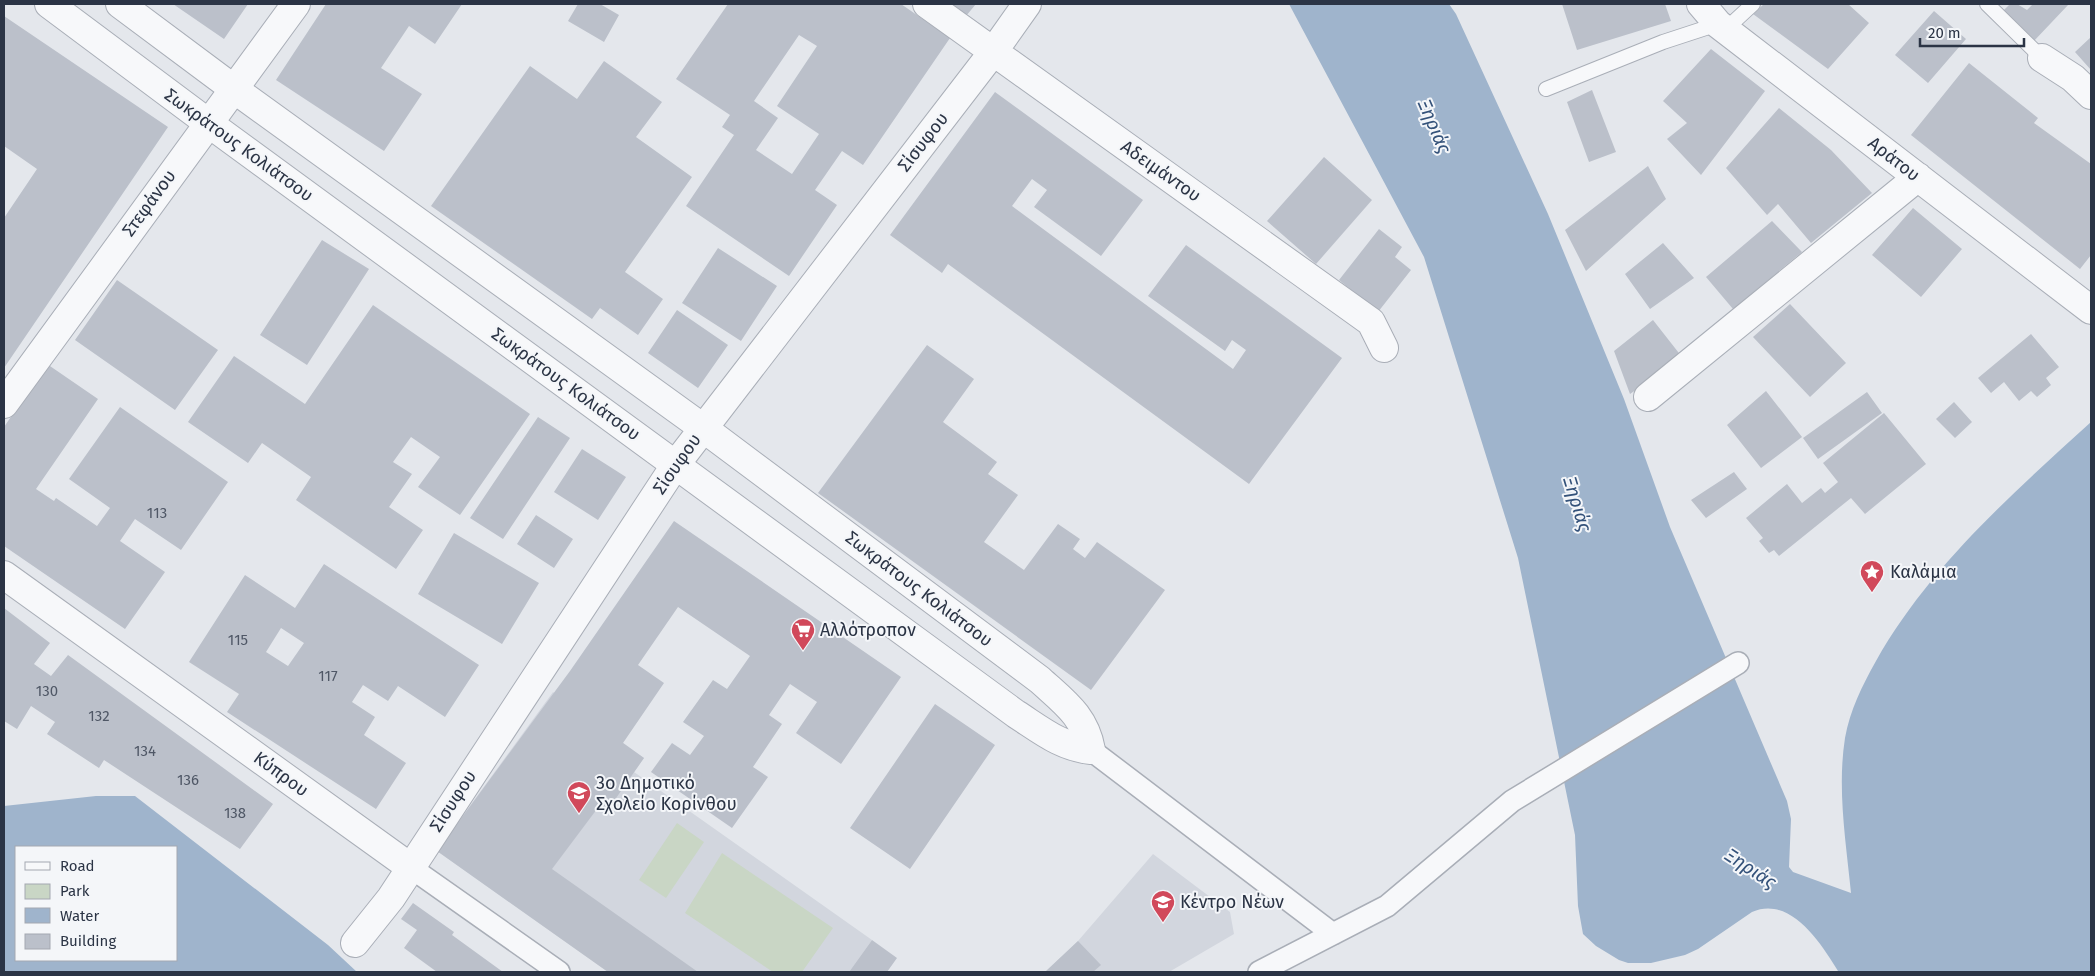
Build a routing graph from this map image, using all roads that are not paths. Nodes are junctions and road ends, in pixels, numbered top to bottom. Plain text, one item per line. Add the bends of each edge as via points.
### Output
1 (49, 4) edge
2 (120, 4) edge
3 (296, 4) edge
4 (927, 4) edge
5 (1027, 4) edge
6 (1753, 4) edge
7 (1987, 4) edge
8 (1715, 19) edge
9 (993, 52) junction
10 (2042, 58) joint
11 (234, 89) junction
12 (1546, 89) dead end
13 (2091, 94) edge
14 (207, 122) junction
15 (1918, 177) junction
16 (2091, 310) edge
17 (1384, 348) dead end
18 (1648, 397) dead end
19 (4, 404) edge
20 (703, 428) junction
21 (676, 464) junction
22 (4, 575) edge
23 (1738, 663) dead end
24 (1090, 750) junction
25 (410, 867) junction
26 (1333, 934) junction
27 (355, 943) dead end
28 (558, 972) edge
29 (1259, 972) edge

1 - 14 street, Σωκράτους Κολιάτσου
2 - 11 street, Σωκράτους Κολιάτσου
3 - 11 street, Στεφάνου
4 - 9 street, Αδειμάντου
5 - 9 street, Σίσυφου
6 - 8 lane
7 - 10 lane
8 - 12 lane
8 - 15 street, Αράτου
9 - 17 street, Αδειμάντου via 1371,322
9 - 20 street, Σίσυφου
10 - 13 street
11 - 14 street, Στεφάνου
11 - 20 street, Σωκράτους Κολιάτσου
14 - 19 street, Στεφάνου
14 - 21 street, Σωκράτους Κολιάτσου
15 - 16 street, Αράτου
15 - 18 street
20 - 21 street, Σίσυφου
20 - 24 street, Σωκράτους Κολιάτσου via 1040,680 1075,713 1088,732
21 - 24 street, Σωκράτους Κολιάτσου via 1016,714 1072,748
21 - 25 street, Σίσυφου
22 - 25 street, Κύπρου
23 - 26 street via 1512,801 1387,906
24 - 26 street, Σωκράτους Κολιάτσου
25 - 27 street, Σίσυφου via 392,898
25 - 28 street, Κύπρου
26 - 29 street

